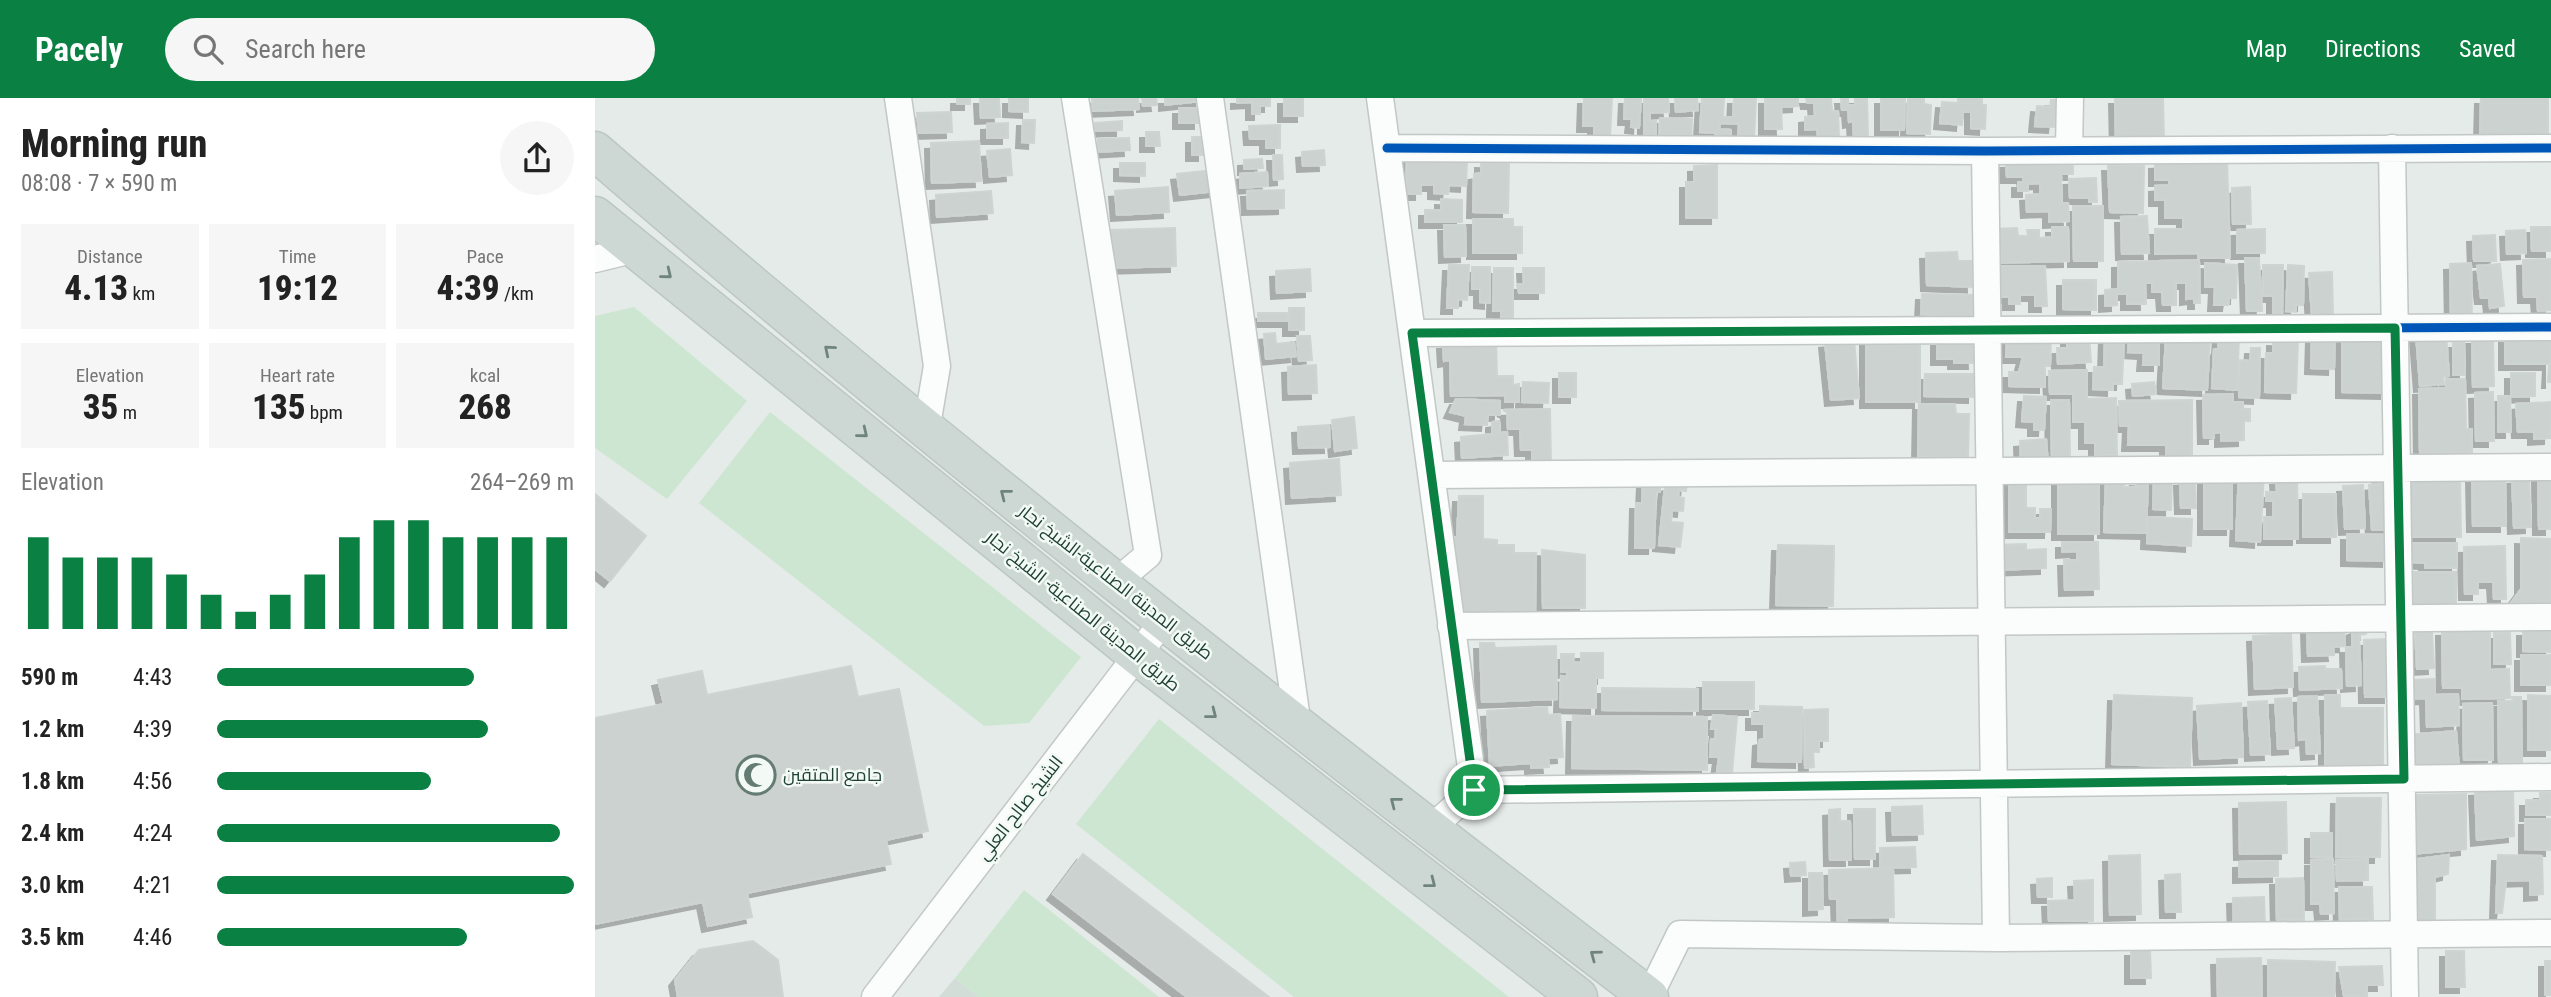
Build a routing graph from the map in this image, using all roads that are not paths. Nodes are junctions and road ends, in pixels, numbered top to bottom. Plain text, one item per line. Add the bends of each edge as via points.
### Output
1 (898, 98) edge
2 (1075, 98) edge
3 (1210, 98) edge
4 (1380, 98) edge
5 (2070, 98) edge
6 (1387, 148) junction
7 (2392, 148) junction
8 (2551, 148) edge
9 (2069, 149) junction
10 (595, 151) edge
11 (1985, 151) junction
12 (595, 216) edge
13 (636, 249) junction
14 (595, 259) edge
15 (2551, 327) edge
16 (2395, 328) junction
17 (1988, 330) junction
18 (1412, 333) junction
19 (926, 431) junction
20 (2551, 467) edge
21 (2398, 468) junction
22 (1990, 471) junction
23 (1432, 475) junction
24 (1116, 582) junction
25 (2551, 617) edge
26 (2401, 618) junction
27 (1165, 619) junction
28 (1992, 622) junction
29 (1451, 626) junction
30 (1137, 655) junction
31 (1298, 727) junction
32 (2551, 777) edge
33 (2404, 779) junction
34 (1994, 783) junction
35 (1474, 790) junction
36 (1430, 830) junction
37 (2406, 932) junction
38 (2551, 933) edge
39 (1996, 938) junction
40 (875, 997) edge
41 (1578, 997) edge
42 (1649, 997) edge
43 (2405, 997) edge

1 - 19 street via 937,366
2 - 24 street via 1148,555
3 - 31 street
4 - 6 street
5 - 9 street
6 - 11 street
6 - 18 street
7 - 8 street
7 - 9 street
7 - 16 street
9 - 11 street
19 -> 10 main road, طريق المدينة الصناعية-الشيخ نجار
11 - 17 street
12 - 13 main road, طريق المدينة الصناعية- الشيخ نجار
13 - 14 street
13 -> 30 main road, طريق المدينة الصناعية- الشيخ نجار
15 - 16 street
16 - 17 street
16 - 21 street
17 - 18 street
17 - 22 street
18 - 23 street
24 -> 19 main road, طريق المدينة الصناعية-الشيخ نجار
20 - 21 street
21 - 22 street
21 - 26 street
22 - 23 street
22 - 28 street
23 - 29 street
24 - 27 main road, طريق المدينة الصناعية-الشيخ نجار
25 - 26 street
26 - 28 street
26 - 33 street
27 - 30 street, الشيخ صالح العلي
27 - 31 main road, طريق المدينة الصناعية-الشيخ نجار
28 - 29 street
28 - 34 street
29 - 35 street
30 - 40 street, الشيخ صالح العلي
30 -> 41 main road, طريق المدينة الصناعية- الشيخ نجار
36 -> 31 main road, طريق المدينة الصناعية-الشيخ نجار
32 - 33 street
33 - 34 street
33 - 37 street
34 - 35 street
34 - 39 street
35 - 36 street
42 -> 36 main road, طريق المدينة الصناعية-الشيخ نجار
37 - 38 street
37 - 39 street
37 - 43 street
39 - 42 street via 1680,934

